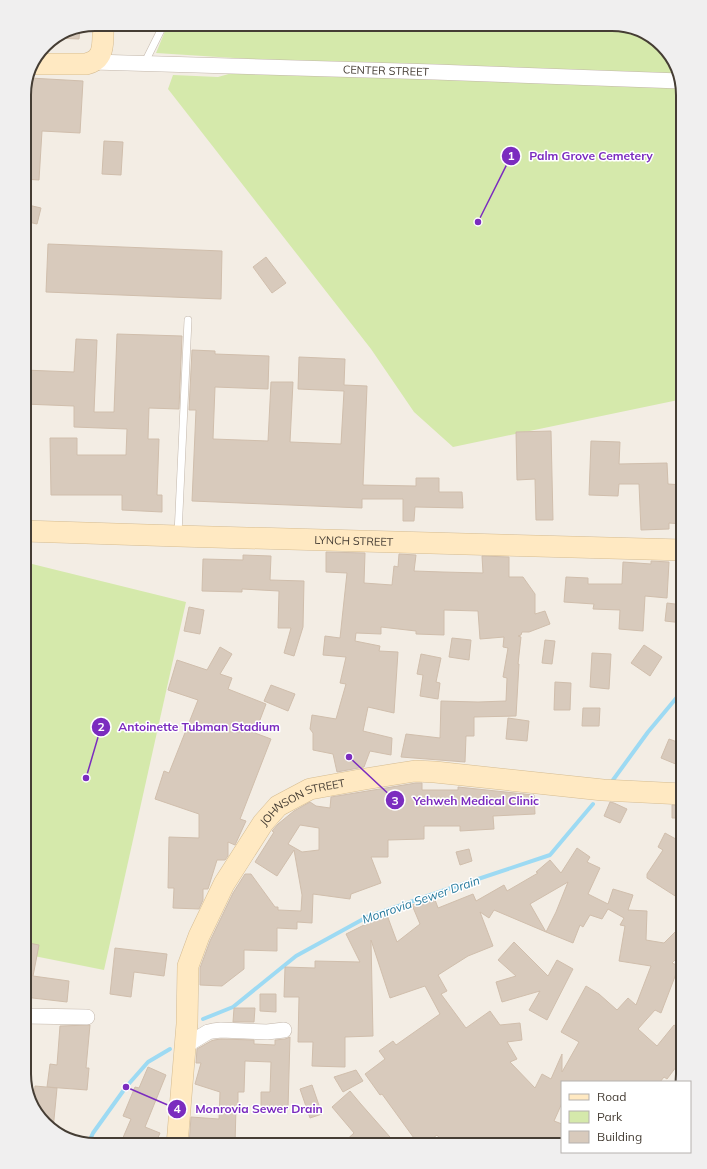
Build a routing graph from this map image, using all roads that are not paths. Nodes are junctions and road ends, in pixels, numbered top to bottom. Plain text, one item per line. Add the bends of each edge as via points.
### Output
1 (103, 31) edge
2 (160, 31) edge
3 (92, 62) junction
4 (40, 64) edge
5 (144, 64) junction
6 (674, 81) edge
7 (188, 320) dead end
8 (31, 531) edge
9 (178, 536) junction
10 (676, 550) edge
11 (676, 794) edge
12 (31, 1016) edge
13 (87, 1017) dead end
14 (284, 1030) dead end
15 (185, 1046) junction
16 (178, 1138) edge

1 - 3 street via 100,56
2 - 5 lane
3 - 4 street
3 - 5 street, CENTER STREET
5 - 6 street, CENTER STREET
7 - 9 lane
8 - 9 street, LYNCH STREET
9 - 10 street, LYNCH STREET
11 - 15 street, JOHNSON STREET via 603,790 415,771 310,790 278,806 263,823 224,884 199,936 188,966
12 - 13 street
14 - 15 street via 213,1031
15 - 16 street, JOHNSON STREET

